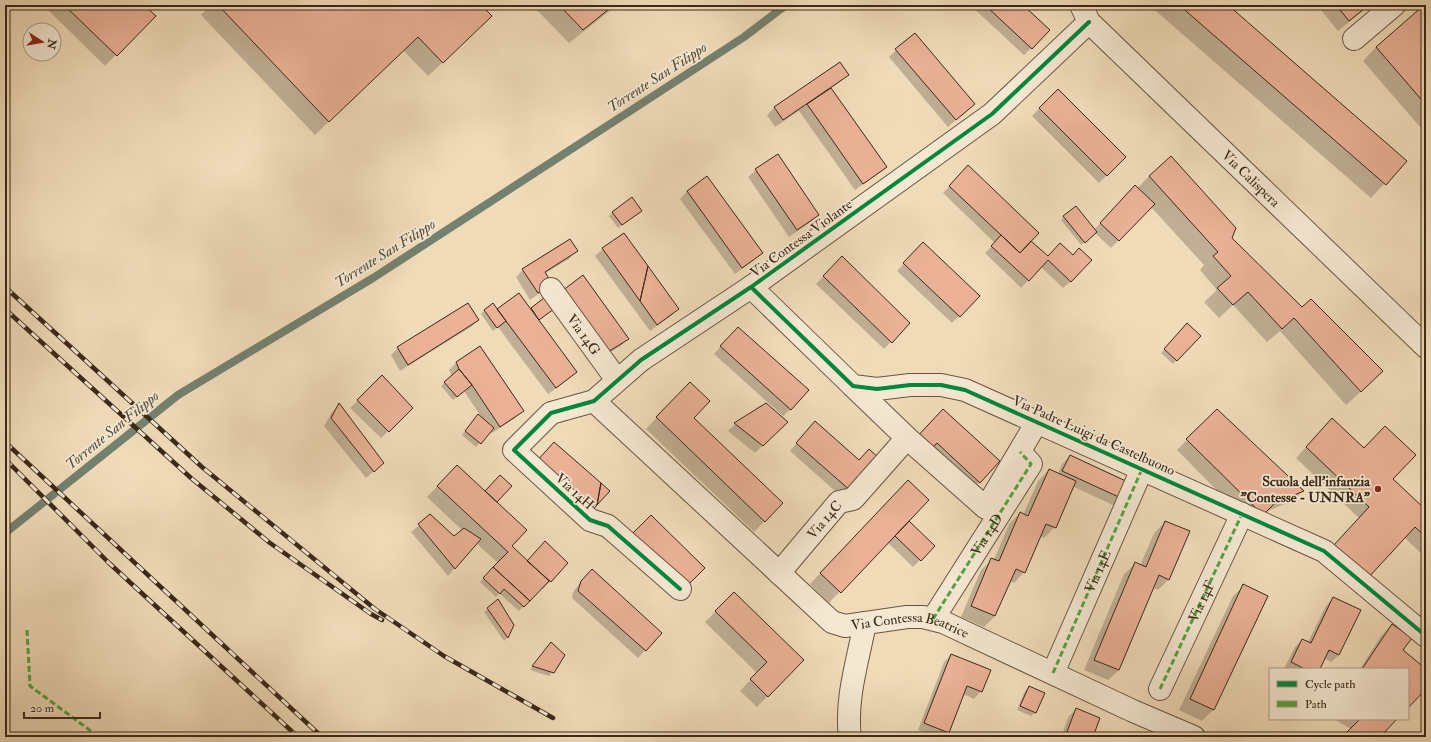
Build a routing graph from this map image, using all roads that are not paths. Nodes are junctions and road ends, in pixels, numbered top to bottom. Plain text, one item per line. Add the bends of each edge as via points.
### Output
1 (1394, 5) edge
2 (1085, 13) edge
3 (1354, 39) dead end
4 (751, 287) junction
5 (551, 289) dead end
6 (1426, 347) edge
7 (617, 380) junction
8 (853, 386) junction
9 (594, 402) junction
10 (1037, 422) junction
11 (907, 438) junction
12 (514, 450) joint
13 (1020, 452) junction
14 (1142, 469) junction
15 (1242, 514) junction
16 (779, 573) junction
17 (680, 588) dead end
18 (933, 619) junction
19 (865, 623) junction
20 (1426, 636) edge
21 (1053, 674) junction
22 (1160, 689) dead end
23 (850, 737) edge
24 (1194, 737) edge

1 - 3 street
2 - 4 street, Via Contessa Violante via 992,114
2 - 6 street, Via Calispera
4 - 7 street, Via Contessa Violante via 641,360
4 - 8 street
5 - 7 street, Via 14G
7 - 9 street, Via Contessa Violante
8 - 10 street, Via Padre Luigi da Castelbuono via 877,388 941,385 959,388
8 - 11 street
9 - 12 street, Via Contessa Violante via 551,413
9 - 16 street, Via Contessa Beatrice
10 - 13 street
10 - 14 street, Via Padre Luigi da Castelbuono
11 - 13 street via 986,508
11 - 16 street, Via 14C via 852,499 839,502
12 - 17 street, Via 14H via 590,520 608,526
13 - 18 street, Via 14D via 1031,464
14 - 15 street, Via Padre Luigi da Castelbuono
14 - 21 street, Via 14E
15 - 20 street, Via Padre Luigi da Castelbuono via 1324,551
15 - 22 street, Via 14F
16 - 19 street, Via Contessa Beatrice via 832,622 845,626
18 - 19 street, Via Contessa Beatrice via 907,617
18 - 21 street, Via Contessa Beatrice
19 - 23 street via 849,705
21 - 24 street, Via Contessa Beatrice

